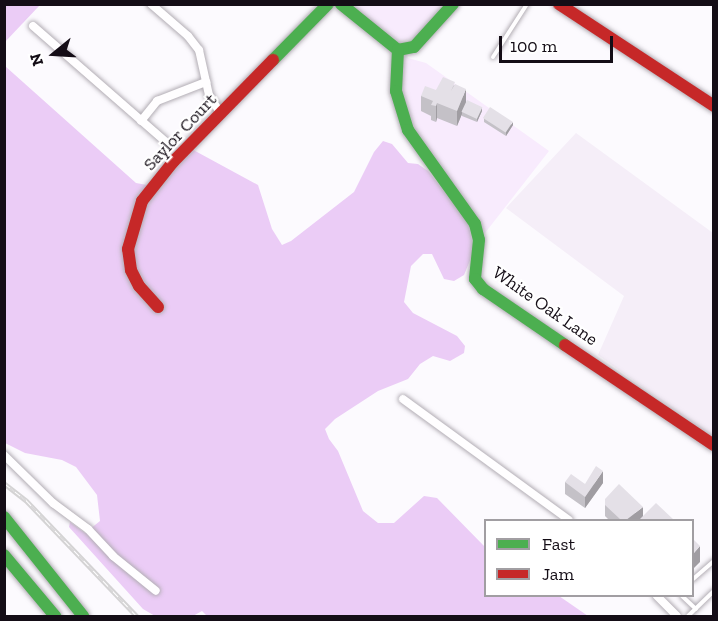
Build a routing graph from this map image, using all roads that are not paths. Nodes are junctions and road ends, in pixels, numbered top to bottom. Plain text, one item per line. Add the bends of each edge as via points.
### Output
1 (151, 4) edge
2 (327, 4) edge
3 (341, 4) edge
4 (453, 4) edge
5 (527, 4) edge
6 (559, 4) edge
7 (33, 26) dead end
8 (398, 50) junction
9 (493, 57) dead end
10 (206, 82) junction
11 (714, 106) edge
12 (221, 114) junction
13 (141, 121) junction
14 (167, 142) dead end
15 (158, 307) dead end
16 (403, 399) dead end
17 (712, 440) edge
18 (4, 455) edge
19 (4, 517) edge
20 (568, 519) edge
21 (6, 557) edge
22 (714, 561) edge
23 (694, 579) edge
24 (156, 591) dead end
25 (714, 591) edge
26 (658, 597) edge
27 (683, 597) edge
28 (696, 609) junction
29 (49, 616) edge
30 (55, 616) edge
31 (83, 616) edge
32 (678, 616) edge
33 (688, 616) edge

1 - 10 street via 199,50
2 - 12 main road, Saylor Court
3 - 8 main road
4 - 8 main road via 414,46
5 - 9 lane
6 - 11 main road
7 - 13 street
8 - 17 main road, White Oak Lane via 396,92 401,111 408,130 475,224 479,240 475,279 483,289
10 - 12 street via 209,96
10 - 13 street via 157,101
12 - 15 main road, Saylor Court via 173,162 142,201 135,220 128,249 131,270
13 - 14 street
16 - 20 street
18 - 24 street via 53,503
19 - 31 main road
21 - 29 main road
21 - 30 main road
22 - 23 lane
25 - 28 lane
26 - 32 street
27 - 28 lane
28 - 33 lane

